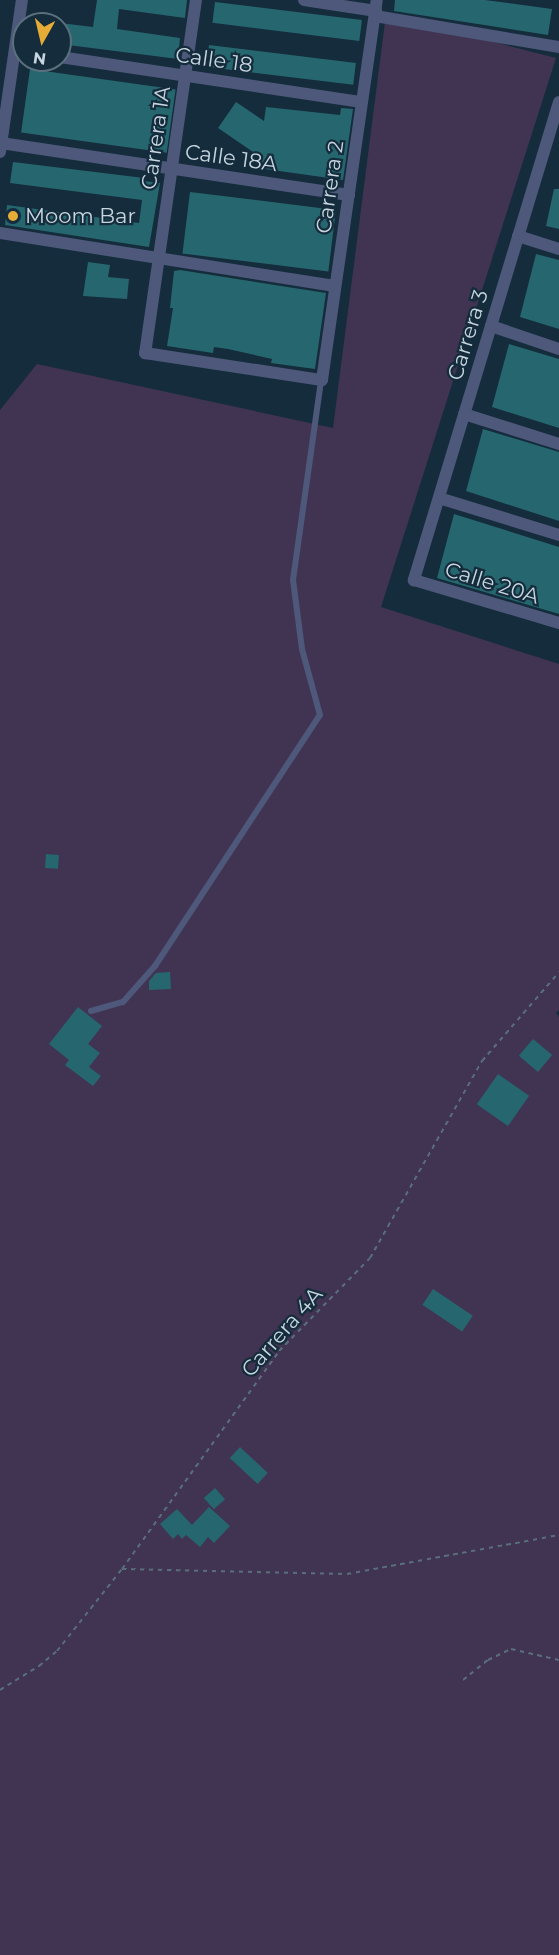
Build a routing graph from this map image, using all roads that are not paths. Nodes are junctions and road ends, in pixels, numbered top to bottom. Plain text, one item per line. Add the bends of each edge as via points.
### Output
1 (196, 0) edge
2 (304, 0) edge
3 (376, 9) edge
4 (559, 47) edge
5 (72, 59) edge
6 (16, 72) edge
7 (185, 76) junction
8 (363, 102) junction
9 (559, 102) edge
10 (545, 147) junction
11 (1, 148) edge
12 (559, 151) edge
13 (172, 169) junction
14 (349, 195) junction
15 (0, 232) edge
16 (518, 236) junction
17 (559, 249) edge
18 (159, 258) junction
19 (335, 286) junction
20 (491, 326) junction
21 (559, 349) edge
22 (321, 380) junction
23 (464, 414) junction
24 (559, 444) edge
25 (439, 498) junction
26 (559, 535) edge
27 (414, 580) joint
28 (559, 623) edge
29 (91, 1011) dead end

1 - 7 street, Carrera 1A
2 - 3 street
3 - 4 street
3 - 8 street, Carrera 2
5 - 7 street, Calle 18
6 - 11 street
7 - 8 street, Calle 18
7 - 13 street, Carrera 1A
8 - 14 street, Carrera 2
9 - 10 street, Carrera 3
10 - 12 street
10 - 16 street, Carrera 3
11 - 13 street, Calle 18A
13 - 14 street, Calle 18A
13 - 18 street, Carrera 1A
14 - 19 street, Carrera 2
15 - 18 street
16 - 17 street
16 - 20 street, Carrera 3
18 - 19 street
18 - 22 street, Carrera 1A via 145,353
19 - 22 street, Carrera 2
20 - 21 street
20 - 23 street, Carrera 3
22 - 29 lane via 293,580 303,649 320,715 154,966 123,1002
23 - 24 street
23 - 25 street, Carrera 3
25 - 26 street
25 - 27 street, Carrera 3
27 - 28 street, Calle 20A

